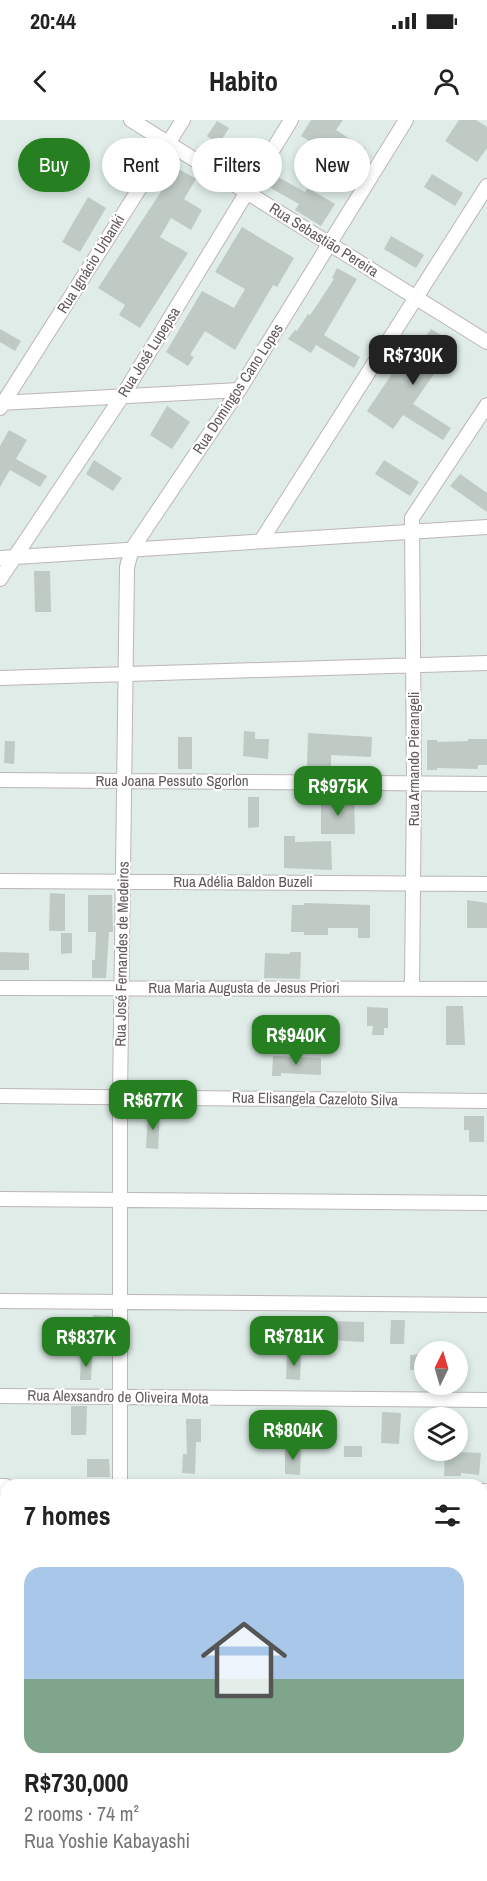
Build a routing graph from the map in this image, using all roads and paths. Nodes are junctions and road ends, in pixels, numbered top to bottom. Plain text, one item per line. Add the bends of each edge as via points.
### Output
1 (131, 120) edge
2 (183, 120) edge
3 (291, 120) edge
4 (406, 120) edge
5 (161, 138) edge
6 (171, 138) edge
7 (280, 138) edge
8 (487, 186) edge
9 (136, 192) edge
10 (247, 192) joint
11 (330, 243) junction
12 (416, 298) junction
13 (487, 342) edge
14 (239, 390) junction
15 (123, 395) junction
16 (1, 405) edge
17 (487, 405) edge
18 (487, 526) edge
19 (411, 530) junction
20 (261, 541) junction
21 (132, 549) junction
22 (7, 558) edge
23 (0, 579) edge
24 (487, 663) edge
25 (414, 665) junction
26 (126, 674) junction
27 (0, 678) edge
28 (0, 780) edge
29 (124, 780) junction
30 (414, 783) junction
31 (487, 784) edge
32 (0, 881) edge
33 (123, 882) junction
34 (414, 883) junction
35 (487, 884) edge
36 (0, 988) edge
37 (122, 988) junction
38 (412, 988) junction
39 (487, 989) edge
40 (0, 1096) edge
41 (120, 1097) junction
42 (487, 1101) edge
43 (0, 1199) edge
44 (121, 1201) junction
45 (487, 1203) edge
46 (0, 1301) edge
47 (121, 1301) junction
48 (487, 1305) edge
49 (0, 1396) edge
50 (120, 1398) junction
51 (487, 1400) edge
52 (120, 1479) edge

1 - 5 street, Rua Sebastião Pereira
2 - 6 street, Rua Ignácio Urbanki
3 - 7 street, Rua José Lupepsa
4 - 11 street, Rua Domingos Cano Lopes
8 - 12 street
9 - 16 street, Rua Ignácio Urbanki
10 - 11 street, Rua Sebastião Pereira
10 - 15 street, Rua José Lupepsa
11 - 12 street, Rua Sebastião Pereira
11 - 14 street, Rua Domingos Cano Lopes
12 - 13 street, Rua Sebastião Pereira
12 - 20 street
14 - 15 street
14 - 21 street, Rua Domingos Cano Lopes
15 - 16 street
15 - 22 street, Rua José Lupepsa
17 - 19 street via 412,518
18 - 19 street
19 - 20 street
19 - 25 street, Rua Armando Pierangeli
20 - 21 street
21 - 22 street
21 - 26 street, Rua Domingos Cano Lopes via 125,588
22 - 23 street, Rua José Lupepsa
24 - 25 street
25 - 26 street
25 - 30 street, Rua Armando Pierangeli
26 - 27 street
26 - 29 street, Rua José Fernandes de Medeiros
28 - 29 street, Rua Joana Pessuto Sgorlon
29 - 30 street, Rua Joana Pessuto Sgorlon
29 - 33 street, Rua José Fernandes de Medeiros
30 - 31 street, Rua Joana Pessuto Sgorlon
30 - 34 street, Rua Armando Pierangeli
32 - 33 street, Rua Adélia Baldon Buzeli
33 - 34 street, Rua Adélia Baldon Buzeli
33 - 37 street, Rua José Fernandes de Medeiros
34 - 35 street, Rua Adélia Baldon Buzeli
34 - 38 street, Rua Armando Pierangeli
36 - 37 street, Rua Maria Augusta de Jesus Priori
37 - 38 street, Rua Maria Augusta de Jesus Priori
37 - 41 street, Rua José Fernandes de Medeiros
38 - 39 street, Rua Maria Augusta de Jesus Priori
40 - 41 street, Rua Elisangela Cazeloto Silva
41 - 42 street, Rua Elisangela Cazeloto Silva
41 - 44 street, Rua José Fernandes de Medeiros
43 - 44 street
44 - 45 street
44 - 47 street, Rua José Fernandes de Medeiros
46 - 47 street
47 - 48 street
47 - 50 street, Rua José Fernandes de Medeiros
49 - 50 street, Rua Alexsandro de Oliveira Mota
50 - 51 street, Rua Alexsandro de Oliveira Mota
50 - 52 street, Rua José Fernandes de Medeiros

